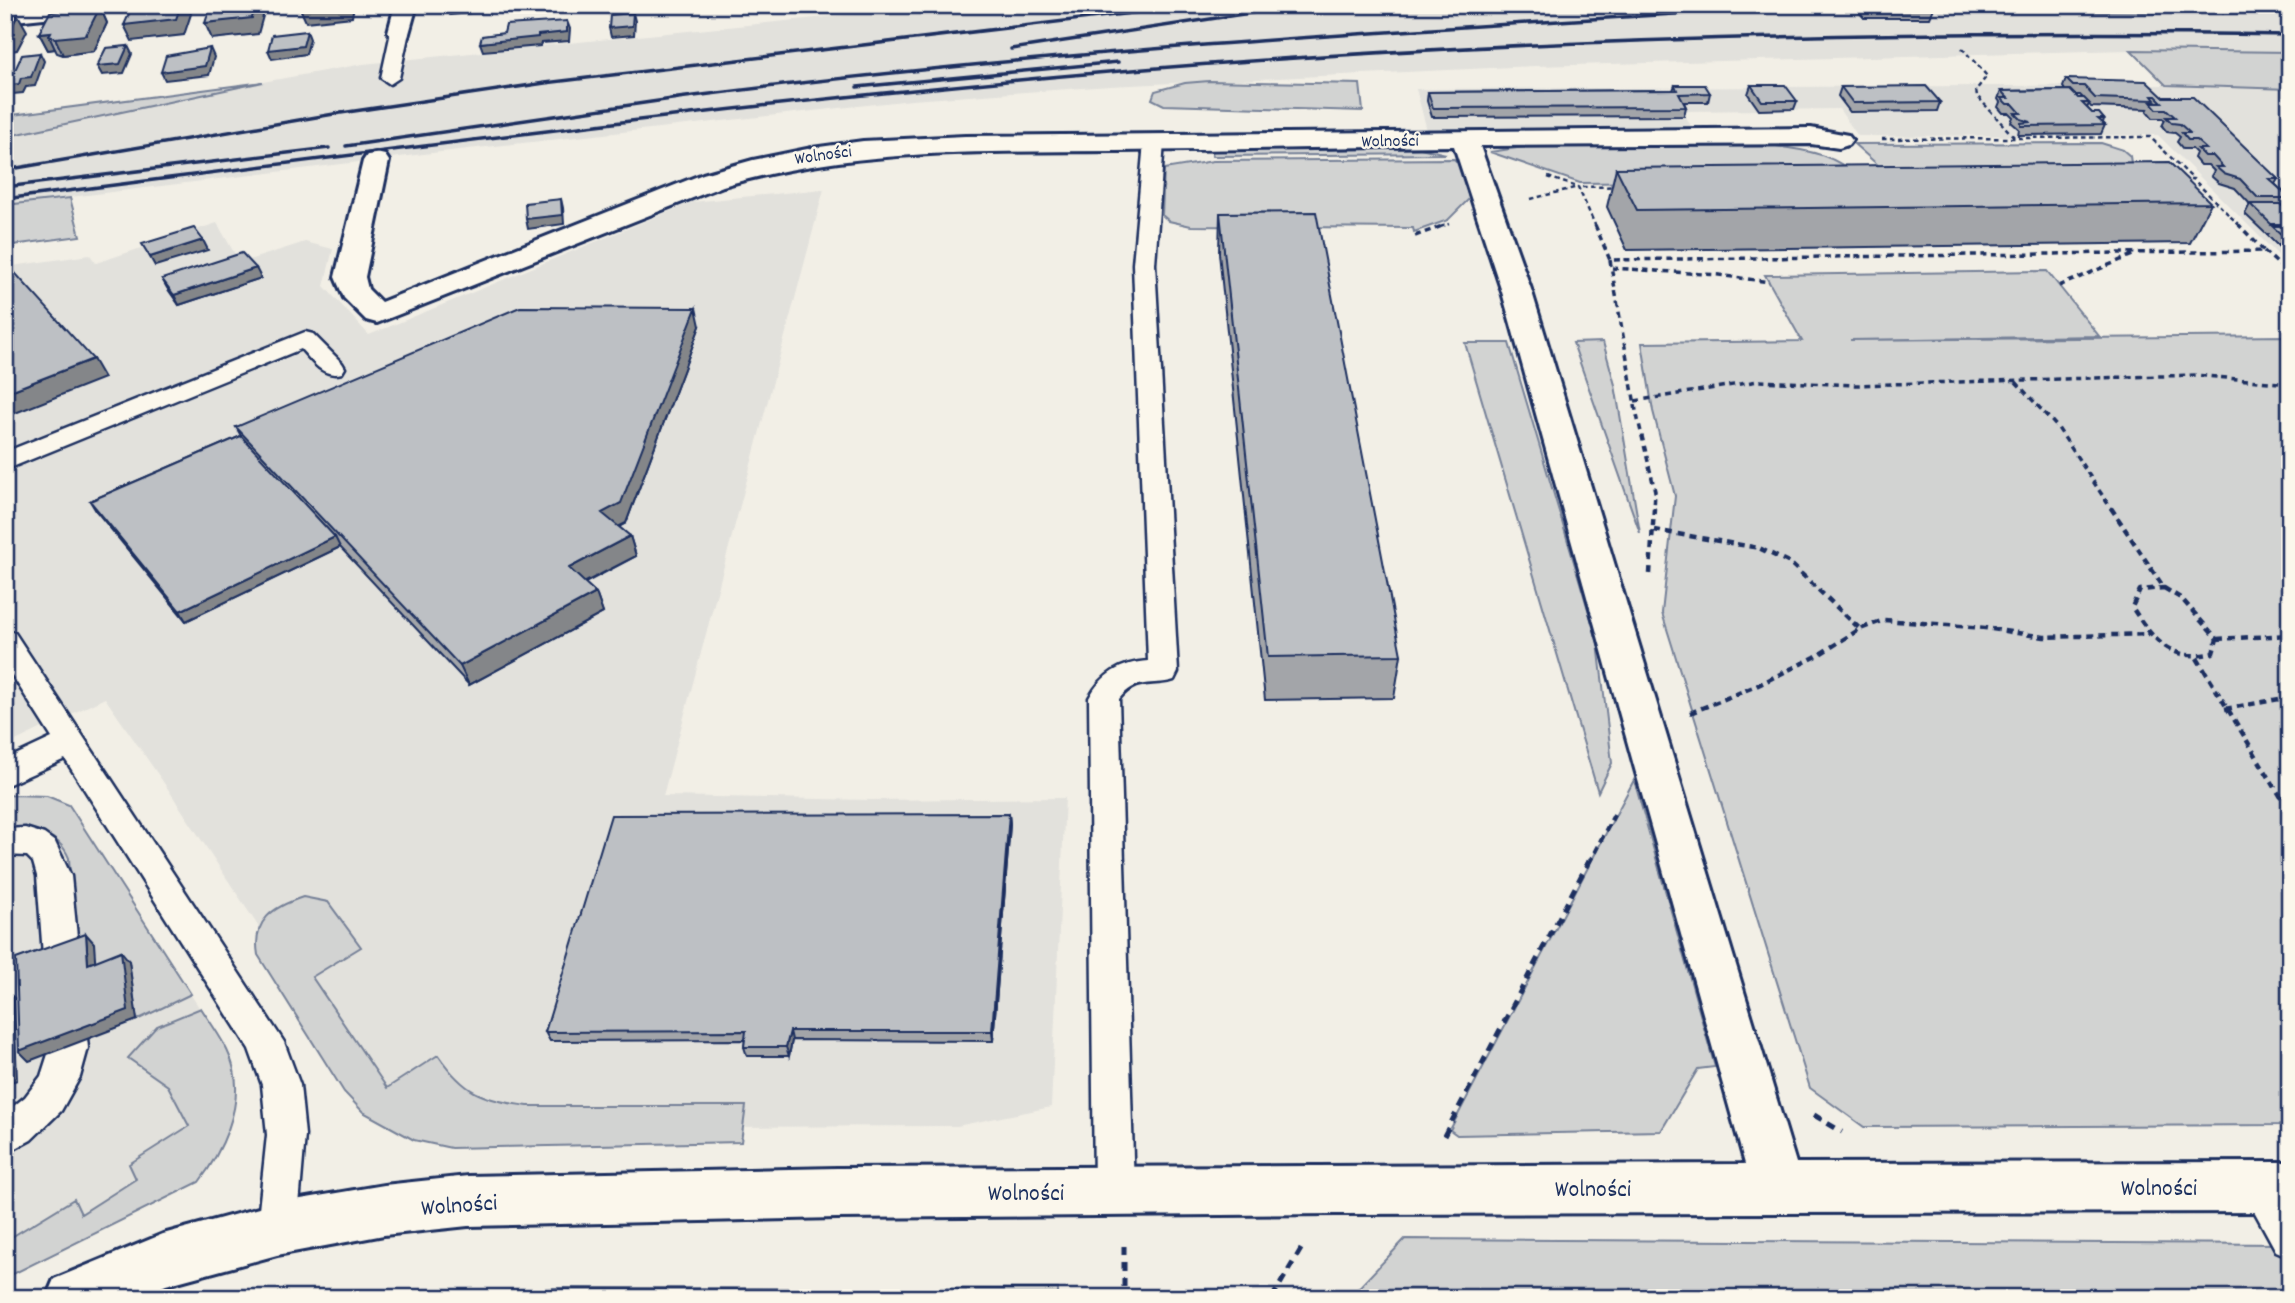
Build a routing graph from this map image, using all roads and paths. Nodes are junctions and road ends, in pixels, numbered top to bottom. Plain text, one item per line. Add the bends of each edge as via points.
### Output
1 (102, 5) edge
2 (406, 5) edge
3 (5, 15) edge
4 (400, 32) joint
5 (1962, 48) dead end
6 (390, 78) dead end
7 (2015, 138) junction
8 (1465, 139) junction
9 (1839, 140) joint
10 (1154, 142) junction
11 (376, 161) dead end
12 (2193, 179) junction
13 (2264, 251) junction
14 (2139, 253) junction
15 (1610, 260) junction
16 (1612, 268) junction
17 (2290, 275) edge
18 (1769, 282) dead end
19 (2059, 286) dead end
20 (333, 368) dead end
21 (2015, 382) junction
22 (2290, 384) edge
23 (1635, 401) junction
24 (5, 462) edge
25 (1654, 530) junction
26 (1649, 576) dead end
27 (2164, 588) junction
28 (1860, 629) junction
29 (2150, 635) junction
30 (2290, 635) edge
31 (2217, 639) junction
32 (5, 640) edge
33 (2197, 658) junction
34 (2290, 697) edge
35 (2225, 709) junction
36 (1687, 714) dead end
37 (71, 742) junction
38 (5, 774) edge
39 (1659, 779) junction
40 (2290, 812) edge
41 (5, 842) edge
42 (5, 1136) edge
43 (1777, 1187) junction
44 (2275, 1187) edge
45 (1416, 1189) junction
46 (1114, 1191) junction
47 (277, 1229) junction
48 (2290, 1237) edge
49 (73, 1298) edge

1 - 3 street
2 - 4 street
4 - 6 lane
5 - 7 path via 1987,76 1976,90 1977,96
7 - 9 path
7 - 12 path via 2150,137
8 - 9 street, Wolności via 1811,136
8 - 10 street, Wolności
8 - 39 street via 1517,292
10 - 11 street, Wolności via 856,149 797,156 713,180 377,314 355,292 350,277
10 - 46 lane via 1143,264 1163,672 1134,672 1113,682 1104,698
12 - 13 path
12 - 15 path via 1577,187
13 - 14 path
13 - 17 path
14 - 15 path
14 - 19 path
15 - 16 path
16 - 18 path
16 - 23 path
20 - 24 lane via 305,339
21 - 22 path via 2196,375
21 - 23 path via 1856,385 1758,381
21 - 27 path via 2058,428
23 - 25 path via 1656,491
25 - 26 path
25 - 28 path via 1759,548 1790,563
27 - 29 path via 2140,590 2132,607
27 - 31 path via 2182,599
28 - 29 path via 1884,620 2044,637
28 - 36 path via 1815,657
29 - 33 path via 2169,650
30 - 31 path
31 - 33 path via 2213,653
32 - 37 lane
33 - 35 path
34 - 35 path
35 - 40 path
37 - 38 lane
37 - 47 lane via 265,1042 281,1085 286,1135
39 - 43 street
39 - 45 path via 1632,780
41 - 42 lane via 39,845 50,858 69,1048 64,1074 43,1108
43 - 44 street, Wolności
43 - 45 street, Wolności
44 - 48 lane
45 - 46 street, Wolności
46 - 47 street, Wolności via 468,1202 384,1210
47 - 49 street, Wolności via 163,1260

